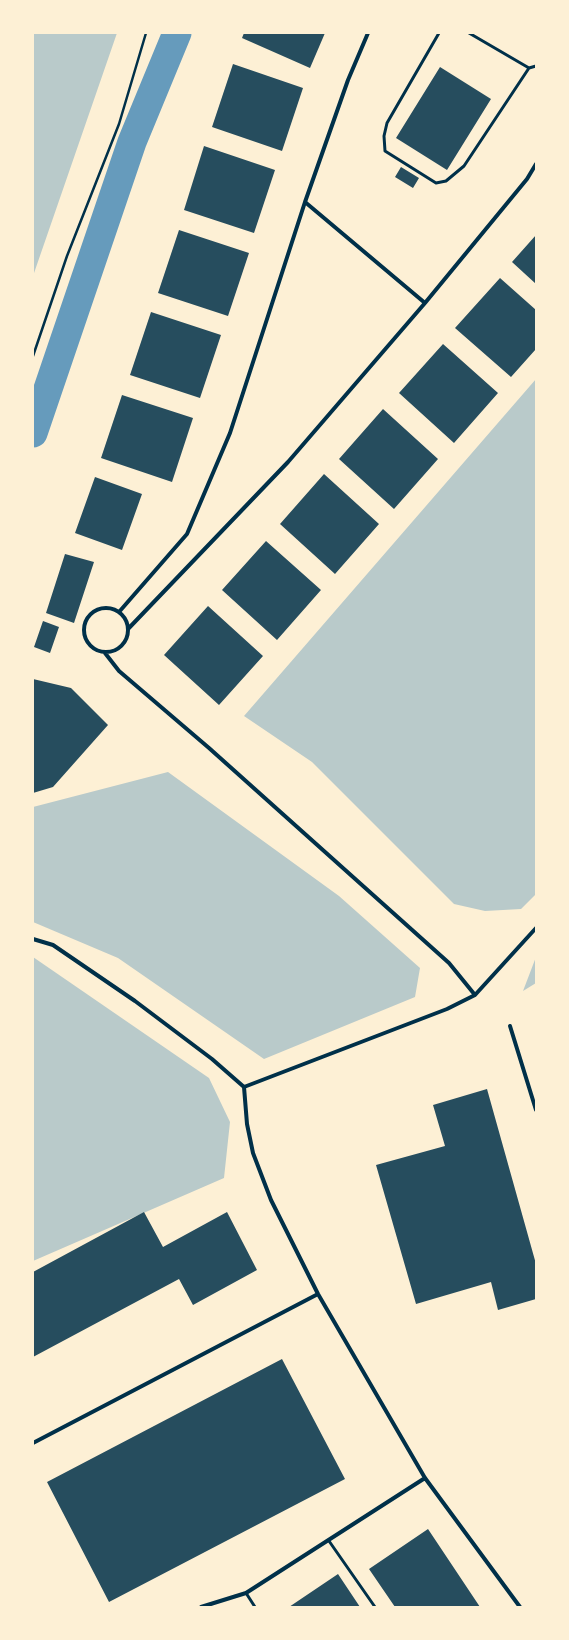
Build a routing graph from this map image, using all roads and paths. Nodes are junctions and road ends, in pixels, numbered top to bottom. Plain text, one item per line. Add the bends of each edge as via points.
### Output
1 (146, 33) edge
2 (368, 33) edge
3 (439, 33) edge
4 (469, 33) edge
5 (536, 66) edge
6 (529, 68) junction
7 (536, 164) edge
8 (305, 202) junction
9 (426, 303) junction
10 (33, 356) edge
11 (119, 612) junction
12 (128, 629) junction
13 (105, 653) junction
14 (536, 928) edge
15 (33, 939) edge
16 (475, 995) junction
17 (510, 1026) dead end
18 (244, 1087) junction
19 (536, 1110) edge
20 (318, 1294) junction
21 (33, 1443) edge
22 (425, 1478) junction
23 (329, 1541) junction
24 (246, 1593) junction
25 (200, 1607) edge
26 (255, 1607) edge
27 (375, 1607) edge
28 (520, 1607) edge

1 - 10 path via 119,124 67,256
2 - 8 street via 348,80
3 - 6 lane via 386,123 384,136 385,151 436,183 446,180 464,166
4 - 6 lane
5 - 6 lane
7 - 9 street via 527,179
8 - 9 street
8 - 11 street via 230,433 187,534
9 - 12 street via 288,462
11 - 12 street via 128,622
11 - 13 street via 105,607 98,609 91,613 84,626 86,641 91,647
12 - 13 street via 128,636 119,649
13 - 16 street via 119,671 215,753 449,963
14 - 16 street
15 - 18 street via 53,946 135,1001 212,1058
16 - 18 street via 447,1010
17 - 19 street
18 - 20 street via 247,1124 253,1153 271,1200
20 - 21 street
20 - 22 street
22 - 23 street
22 - 28 street
23 - 24 street
23 - 27 lane
24 - 25 street
24 - 26 lane

